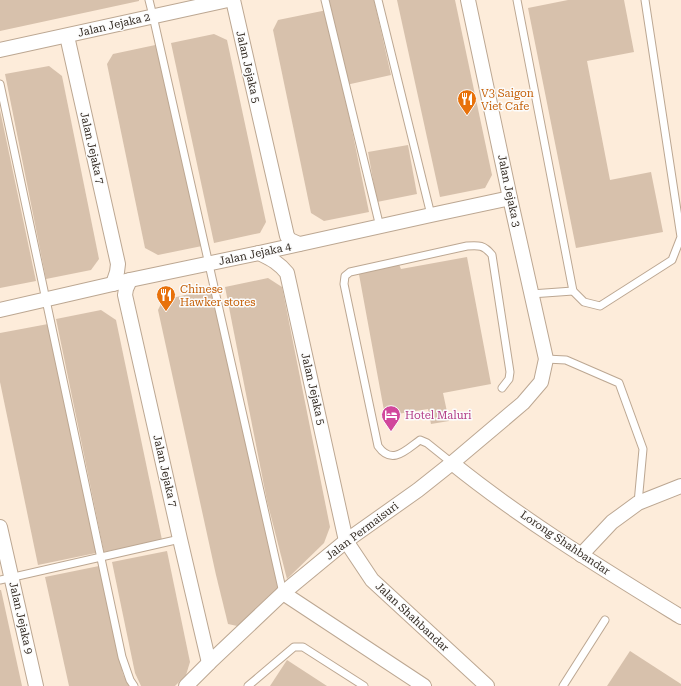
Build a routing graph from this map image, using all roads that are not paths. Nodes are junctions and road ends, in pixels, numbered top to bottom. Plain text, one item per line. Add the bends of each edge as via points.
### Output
1 (148, 0) edge
2 (228, 0) edge
3 (233, 0) edge
4 (325, 0) edge
5 (378, 0) edge
6 (468, 0) edge
7 (517, 0) edge
8 (645, 0) edge
9 (153, 16) junction
10 (67, 36) junction
11 (0, 50) edge
12 (0, 84) edge
13 (510, 198) junction
14 (431, 215) junction
15 (380, 227) junction
16 (299, 244) junction
17 (258, 253) junction
18 (209, 264) junction
19 (130, 280) junction
20 (113, 284) junction
21 (574, 291) junction
22 (531, 294) junction
23 (46, 300) junction
24 (0, 310) edge
25 (546, 359) junction
26 (541, 382) joint
27 (502, 388) dead end
28 (452, 463) junction
29 (681, 486) edge
30 (638, 503) junction
31 (0, 527) edge
32 (180, 539) junction
33 (346, 541) junction
34 (581, 555) junction
35 (101, 557) junction
36 (6, 579) edge
37 (283, 593) junction
38 (681, 617) edge
39 (605, 620) dead end
40 (209, 663) junction
41 (36, 686) edge
42 (134, 686) edge
43 (186, 686) edge
44 (248, 686) edge
45 (364, 686) edge
46 (424, 686) edge
47 (487, 686) edge
48 (563, 686) edge

1 - 9 lane
2 - 9 street, Jalan Jejaka 2
3 - 16 street, Jalan Jejaka 5 via 287,236
4 - 15 lane
5 - 14 lane
6 - 13 street, Jalan Jejaka 3
7 - 21 lane
8 - 21 lane via 681,237 672,260 600,306 584,302
9 - 10 street, Jalan Jejaka 2
9 - 18 lane
10 - 11 street, Jalan Jejaka 2
10 - 20 street, Jalan Jejaka 7 via 118,264
12 - 23 lane
13 - 14 street, Jalan Jejaka 4
13 - 22 street, Jalan Jejaka 3
14 - 15 street, Jalan Jejaka 4
15 - 16 street, Jalan Jejaka 4
16 - 17 street, Jalan Jejaka 4
17 - 18 street, Jalan Jejaka 4
17 - 33 street, Jalan Jejaka 5 via 271,258 287,273
18 - 19 street, Jalan Jejaka 4
18 - 37 lane
19 - 20 street, Jalan Jejaka 4
19 - 32 street, Jalan Jejaka 7 via 125,295
20 - 23 street, Jalan Jejaka 4
21 - 22 lane
22 - 25 street, Jalan Jejaka 3
23 - 24 street, Jalan Jejaka 4
23 - 35 lane
25 - 26 street, Jalan Jejaka 3
25 - 30 lane via 566,360 619,383 642,449
26 - 28 street, Jalan Permaisuri via 523,403
27 - 28 lane via 509,379 510,372 492,255 488,250 481,246 467,246 350,272 345,276 344,284 378,446 383,453 392,456 401,454 420,440
28 - 33 street, Jalan Permaisuri
28 - 34 street, Lorong Shahbandar
29 - 30 street
30 - 34 street via 612,522
31 - 36 street, Jalan Jejaka 9
32 - 35 lane
32 - 40 street, Jalan Jejaka 7
33 - 37 street, Jalan Permaisuri
33 - 47 street, Jalan Shahbandar via 372,580
34 - 38 street, Lorong Shahbandar
35 - 36 lane
35 - 42 lane via 122,657
36 - 41 street, Jalan Jejaka 9
37 - 40 street, Jalan Permaisuri
37 - 46 street
39 - 48 lane
40 - 43 street, Jalan Permaisuri
44 - 45 lane via 294,647 303,647

